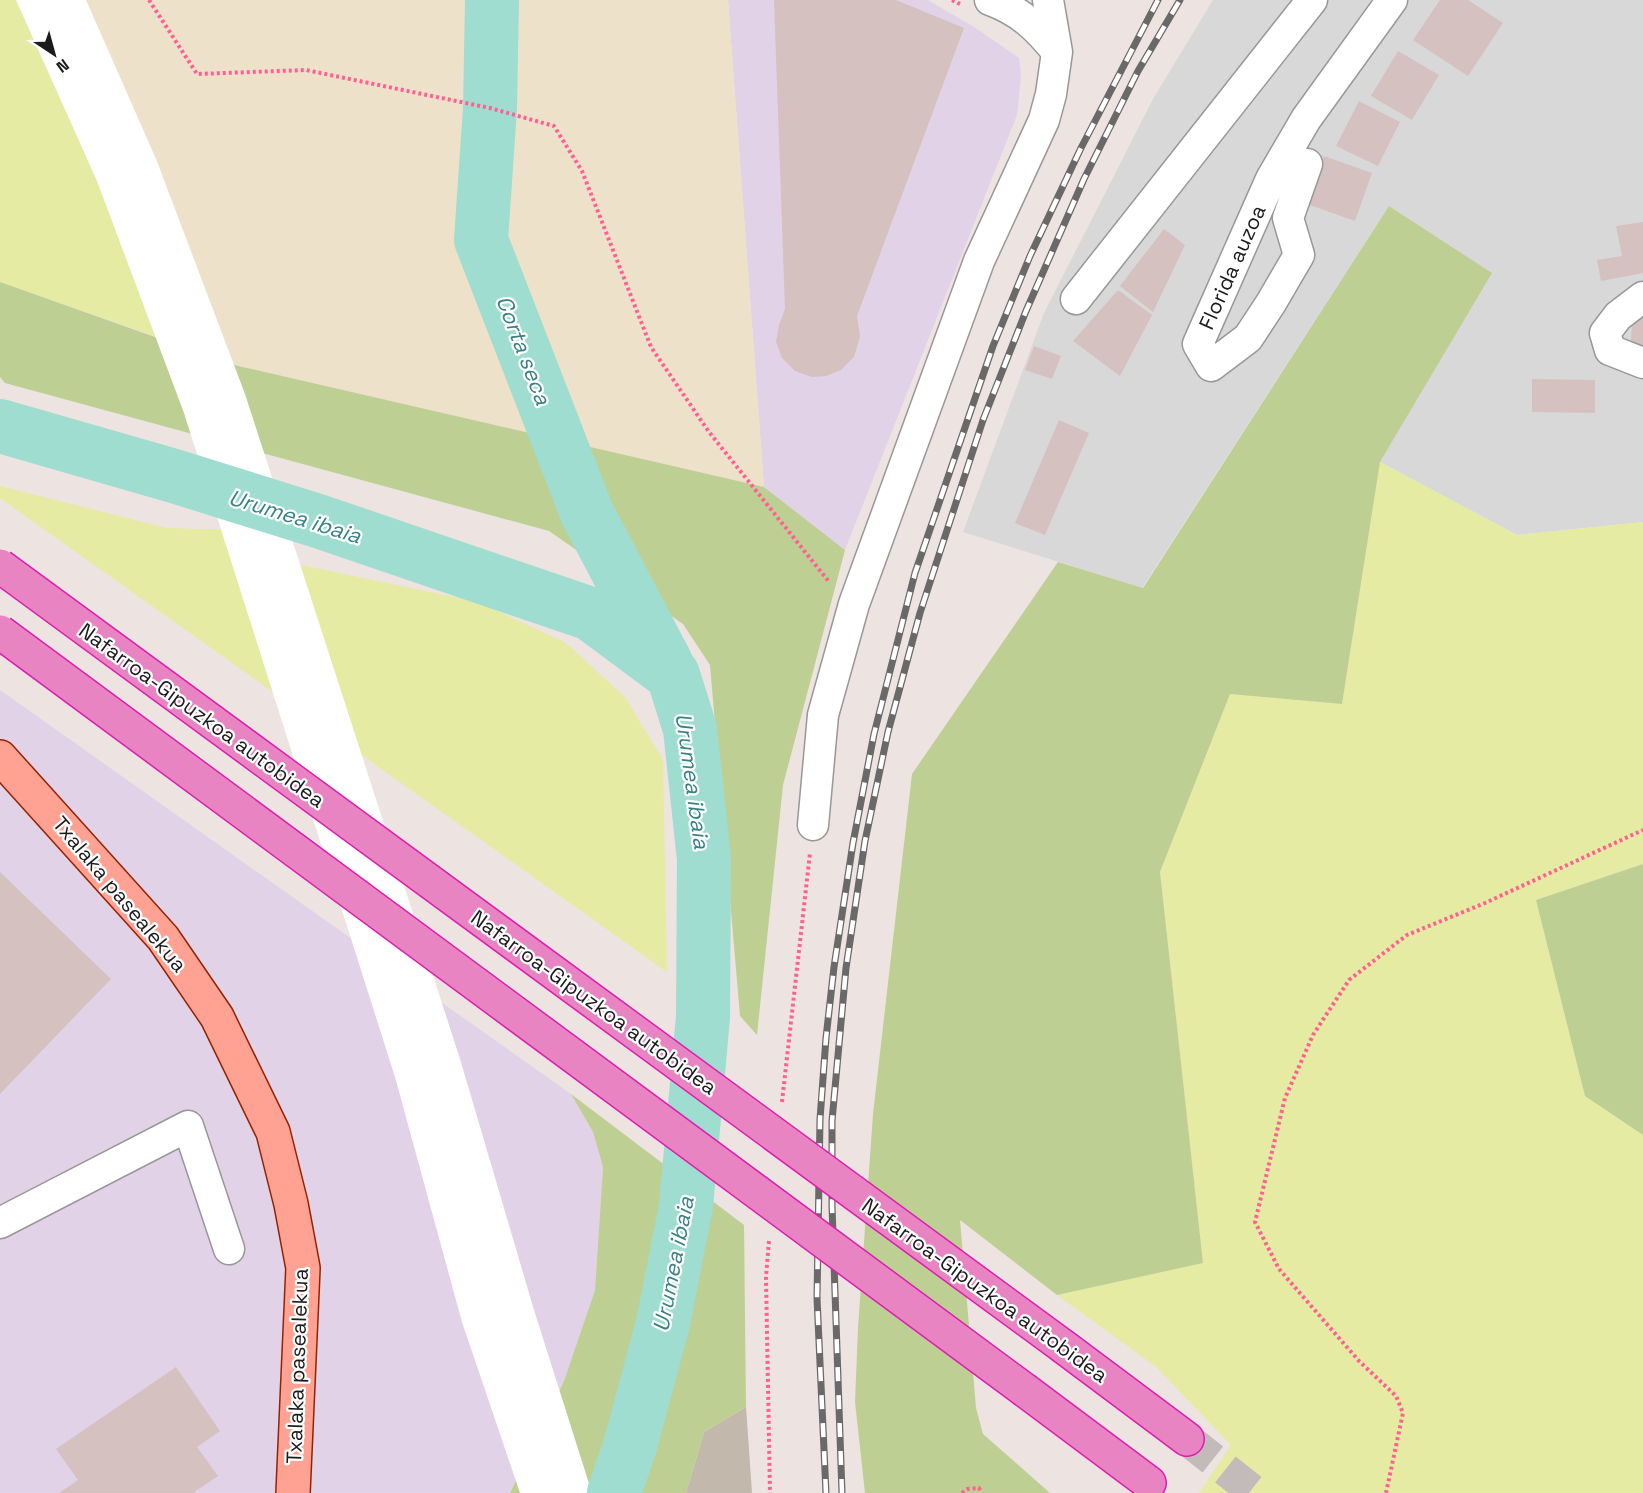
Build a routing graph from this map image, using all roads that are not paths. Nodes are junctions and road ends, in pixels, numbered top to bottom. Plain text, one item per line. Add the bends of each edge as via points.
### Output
1 (990, 0) edge
2 (1048, 0) edge
3 (1312, 0) edge
4 (1392, 0) edge
5 (1057, 52) junction
6 (1307, 164) dead end
7 (1643, 297) edge
8 (1076, 299) dead end
9 (1643, 363) edge
10 (0, 566) edge
11 (0, 632) edge
12 (0, 758) edge
13 (813, 825) dead end
14 (0, 1223) edge
15 (228, 1249) dead end
16 (1187, 1439) tunnel mouth
17 (1149, 1483) dead end
18 (292, 1493) edge

1 - 5 street via 1038,27
2 - 5 street
3 - 8 street
4 - 6 street, Florida auzoa via 1306,119 1270,179 1198,344 1211,366 1248,338 1299,255 1288,218
5 - 13 street via 1054,84 1044,120 979,261 854,604 823,715
7 - 9 street via 1618,316 1605,333 1610,350
10 - 16 highway, Nafarroa-Gipuzkoa autobidea, bridge
11 - 17 highway, bridge
12 - 18 main road, Txalaka pasealekua via 163,938 217,1017 273,1132 303,1268
14 - 15 street via 188,1126

